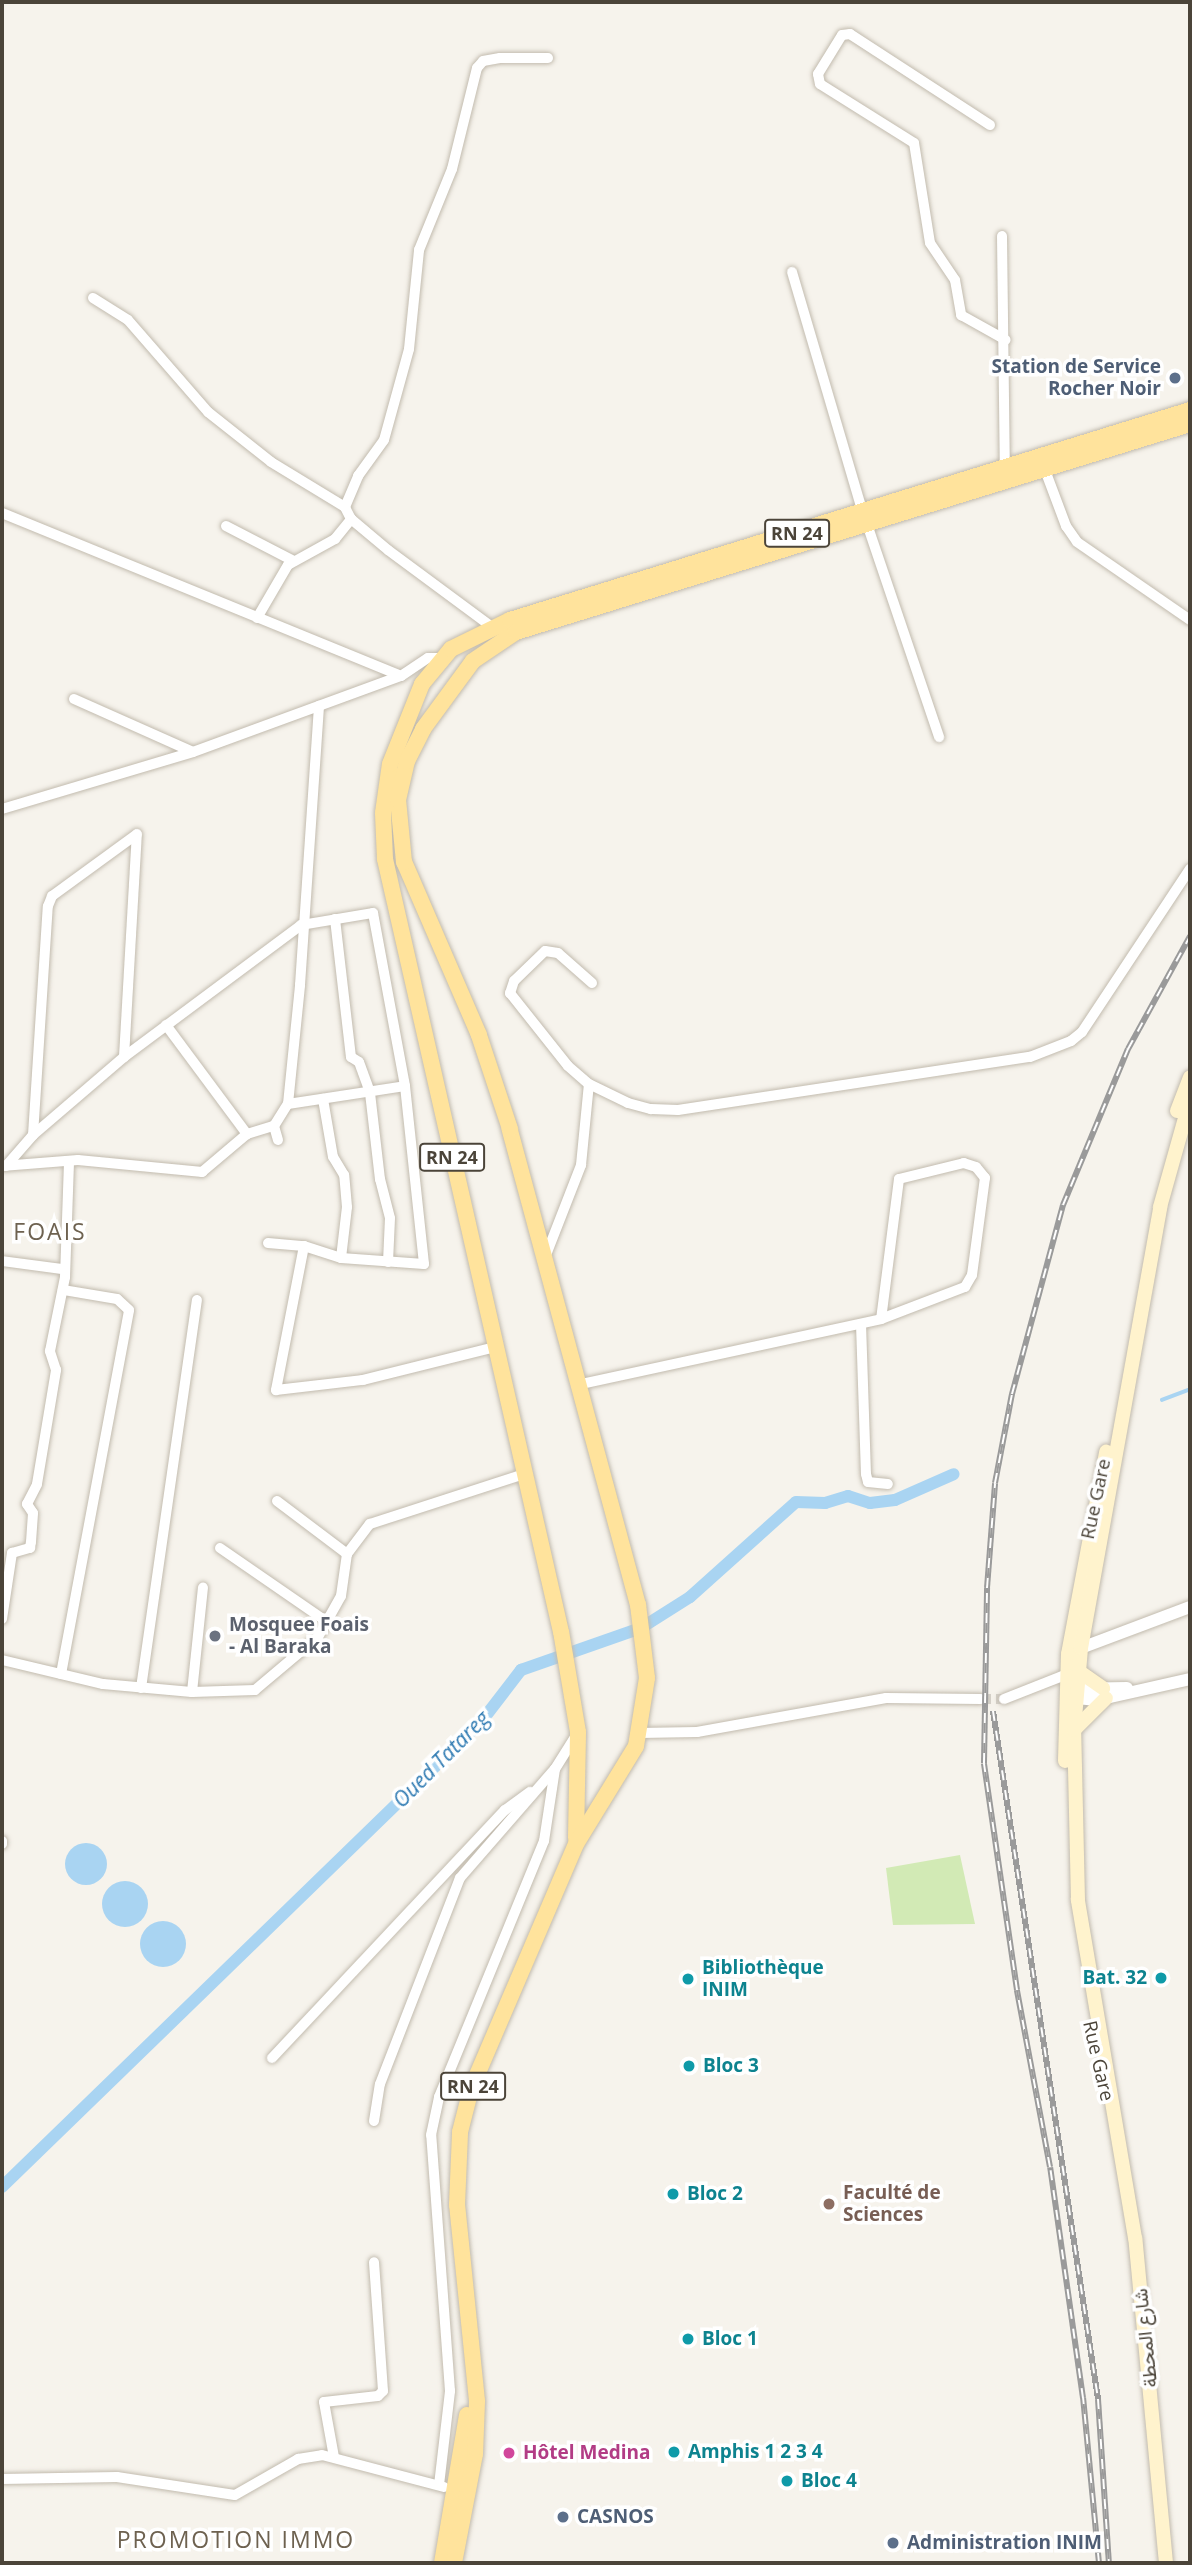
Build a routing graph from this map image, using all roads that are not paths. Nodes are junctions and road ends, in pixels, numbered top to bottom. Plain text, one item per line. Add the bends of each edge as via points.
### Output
1 (548, 58) dead end
2 (990, 125) dead end
3 (1002, 236) dead end
4 (792, 272) dead end
5 (93, 298) dead end
6 (1006, 340) junction
7 (1190, 410) edge
8 (1190, 424) edge
9 (1005, 466) junction
10 (1045, 470) junction
11 (345, 507) junction
12 (2, 513) edge
13 (351, 519) junction
14 (865, 519) junction
15 (226, 526) dead end
16 (292, 560) junction
17 (257, 618) junction
18 (1190, 620) edge
19 (492, 627) junction
20 (441, 658) junction
21 (401, 676) junction
22 (460, 677) junction
23 (422, 684) junction
24 (444, 698) junction
25 (74, 699) dead end
26 (319, 706) junction
27 (939, 737) dead end
28 (193, 752) junction
29 (2, 809) edge
30 (1190, 869) edge
31 (335, 919) junction
32 (301, 925) junction
33 (592, 983) dead end
34 (166, 1025) junction
35 (124, 1057) junction
36 (1190, 1077) edge
37 (589, 1084) junction
38 (405, 1086) junction
39 (370, 1093) junction
40 (323, 1099) junction
41 (1190, 1100) edge
42 (288, 1104) junction
43 (274, 1126) junction
44 (247, 1134) junction
45 (33, 1135) junction
46 (278, 1140) dead end
47 (69, 1161) junction
48 (4, 1166) edge
49 (268, 1243) dead end
50 (304, 1246) junction
51 (546, 1255) junction
52 (341, 1258) junction
53 (2, 1261) edge
54 (388, 1262) junction
55 (62, 1269) junction
56 (63, 1290) junction
57 (197, 1300) dead end
58 (881, 1319) junction
59 (861, 1324) junction
60 (495, 1347) junction
61 (581, 1384) junction
62 (524, 1475) junction
63 (888, 1484) dead end
64 (277, 1501) dead end
65 (220, 1548) dead end
66 (7, 1552) edge
67 (347, 1554) junction
68 (203, 1588) dead end
69 (1190, 1607) edge
70 (2, 1619) edge
71 (326, 1621) junction
72 (1078, 1630) junction
73 (1081, 1648) junction
74 (2, 1660) edge
75 (61, 1675) junction
76 (1190, 1679) edge
77 (1070, 1686) junction
78 (141, 1688) junction
79 (192, 1692) junction
80 (1105, 1693) junction
81 (981, 1699) tunnel mouth
82 (1004, 1699) tunnel mouth
83 (1074, 1730) junction
84 (579, 1732) junction
85 (640, 1733) junction
86 (555, 1769) junction
87 (537, 1789) junction
88 (576, 1844) junction
89 (272, 2058) dead end
90 (1112, 2114) junction
91 (374, 2122) dead end
92 (373, 2262) dead end
93 (334, 2457) junction
94 (2, 2479) edge
95 (439, 2485) junction
96 (462, 2492) junction
97 (442, 2563) edge
98 (454, 2563) edge
99 (1166, 2563) edge

1 - 11 street via 500,58 483,61 477,68 452,169 419,250 409,349 384,440 358,476
2 - 6 street via 850,34 842,35 818,74 820,84 914,143 930,243 955,280 961,315
3 - 6 street
4 - 14 street
5 - 11 street via 128,320 208,412 271,462
6 - 9 street
7 - 9 main road, RN 24
8 - 10 main road, RN 24
9 - 14 main road, RN 24
10 - 14 main road, RN 24
10 - 18 street via 1066,526 1077,542
11 - 13 street
12 - 17 street
13 - 16 street via 335,539
13 - 19 street
14 - 19 main road, RN 24
14 - 22 main road, RN 24 via 516,632 482,653
14 - 27 street
15 - 16 street
16 - 17 street
17 - 21 street
19 - 20 main road, RN 24
20 - 21 street via 428,658
20 - 22 main road
20 - 23 main road, RN 24
21 - 26 street
22 - 24 main road, RN 24
23 - 24 main road
23 - 60 main road, RN 24 via 390,764 383,813 385,859
24 - 51 main road, RN 24 via 407,761 398,800 400,843 479,1035
25 - 28 street
26 - 28 street
26 - 32 street
28 - 29 street
30 - 37 street via 1082,1032 1030,1057 678,1110 628,1104
31 - 32 street
31 - 38 street via 373,913
31 - 39 street via 351,1057 359,1062
32 - 34 street
32 - 42 street
33 - 37 street via 558,953 545,951 514,981 510,993 568,1066
34 - 35 street
34 - 44 street
35 - 45 street
35 - 45 street via 137,834 52,896 48,906
36 - 72 main road, Rue Gare via 1151,1204
37 - 51 street via 580,1165
38 - 39 street
38 - 54 street via 424,1264
39 - 40 street
39 - 54 street via 390,1218
40 - 42 street
40 - 52 street via 334,1157 344,1175 347,1208
41 - 72 main road, Rue Gare via 1160,1207
42 - 43 street
43 - 44 street
43 - 46 street
44 - 47 street via 202,1172
45 - 48 street
47 - 48 street
47 - 55 street
49 - 50 street
50 - 52 street
50 - 60 street via 276,1390 363,1380
51 - 61 main road, RN 24
52 - 54 street
53 - 55 street
55 - 56 street
56 - 66 street via 50,1351 56,1370 37,1484 27,1504 33,1513 30,1548
56 - 75 street via 122,1301 129,1317
57 - 78 street
58 - 58 street via 899,1179 964,1163 976,1167 985,1178 972,1275 964,1287
58 - 59 street
59 - 61 street
59 - 63 street via 866,1474 868,1482
60 - 62 main road, RN 24
61 - 85 main road, RN 24 via 646,1651
62 - 67 street via 370,1524
62 - 84 main road, RN 24
64 - 67 street
65 - 71 street
66 - 70 street
67 - 71 street via 341,1596
68 - 79 street
69 - 73 street
71 - 79 street via 303,1653 255,1690
72 - 73 main road, Rue Gare
72 - 77 main road, Rue Gare
73 - 77 main road, Rue Gare
74 - 75 street
75 - 78 street
76 - 80 street
77 - 80 main road
77 - 80 street
77 - 82 street
77 - 83 main road, Rue Gare
77 - 90 main road, Rue Gare via 1070,1902 1094,2050
78 - 79 street
80 - 83 main road
81 - 85 street via 886,1698 696,1732
83 - 90 main road, Rue Gare via 1077,1900
84 - 86 street
84 - 88 main road, RN 24
85 - 88 main road, RN 24
86 - 87 street
86 - 95 street via 544,1840 439,2097 431,2135 431,2180 450,2373
87 - 89 street via 505,1810
87 - 91 street via 460,1878 382,2077
88 - 96 main road, RN 24 via 471,2090 460,2132 457,2195 472,2347
90 - 99 main road, شارع المحطة via 1146,2321
92 - 93 street via 383,2391 378,2396 324,2402
93 - 94 street via 298,2459 235,2495 117,2477
93 - 95 street
95 - 96 street
96 - 97 main road, RN 24
96 - 98 main road, RN 24

